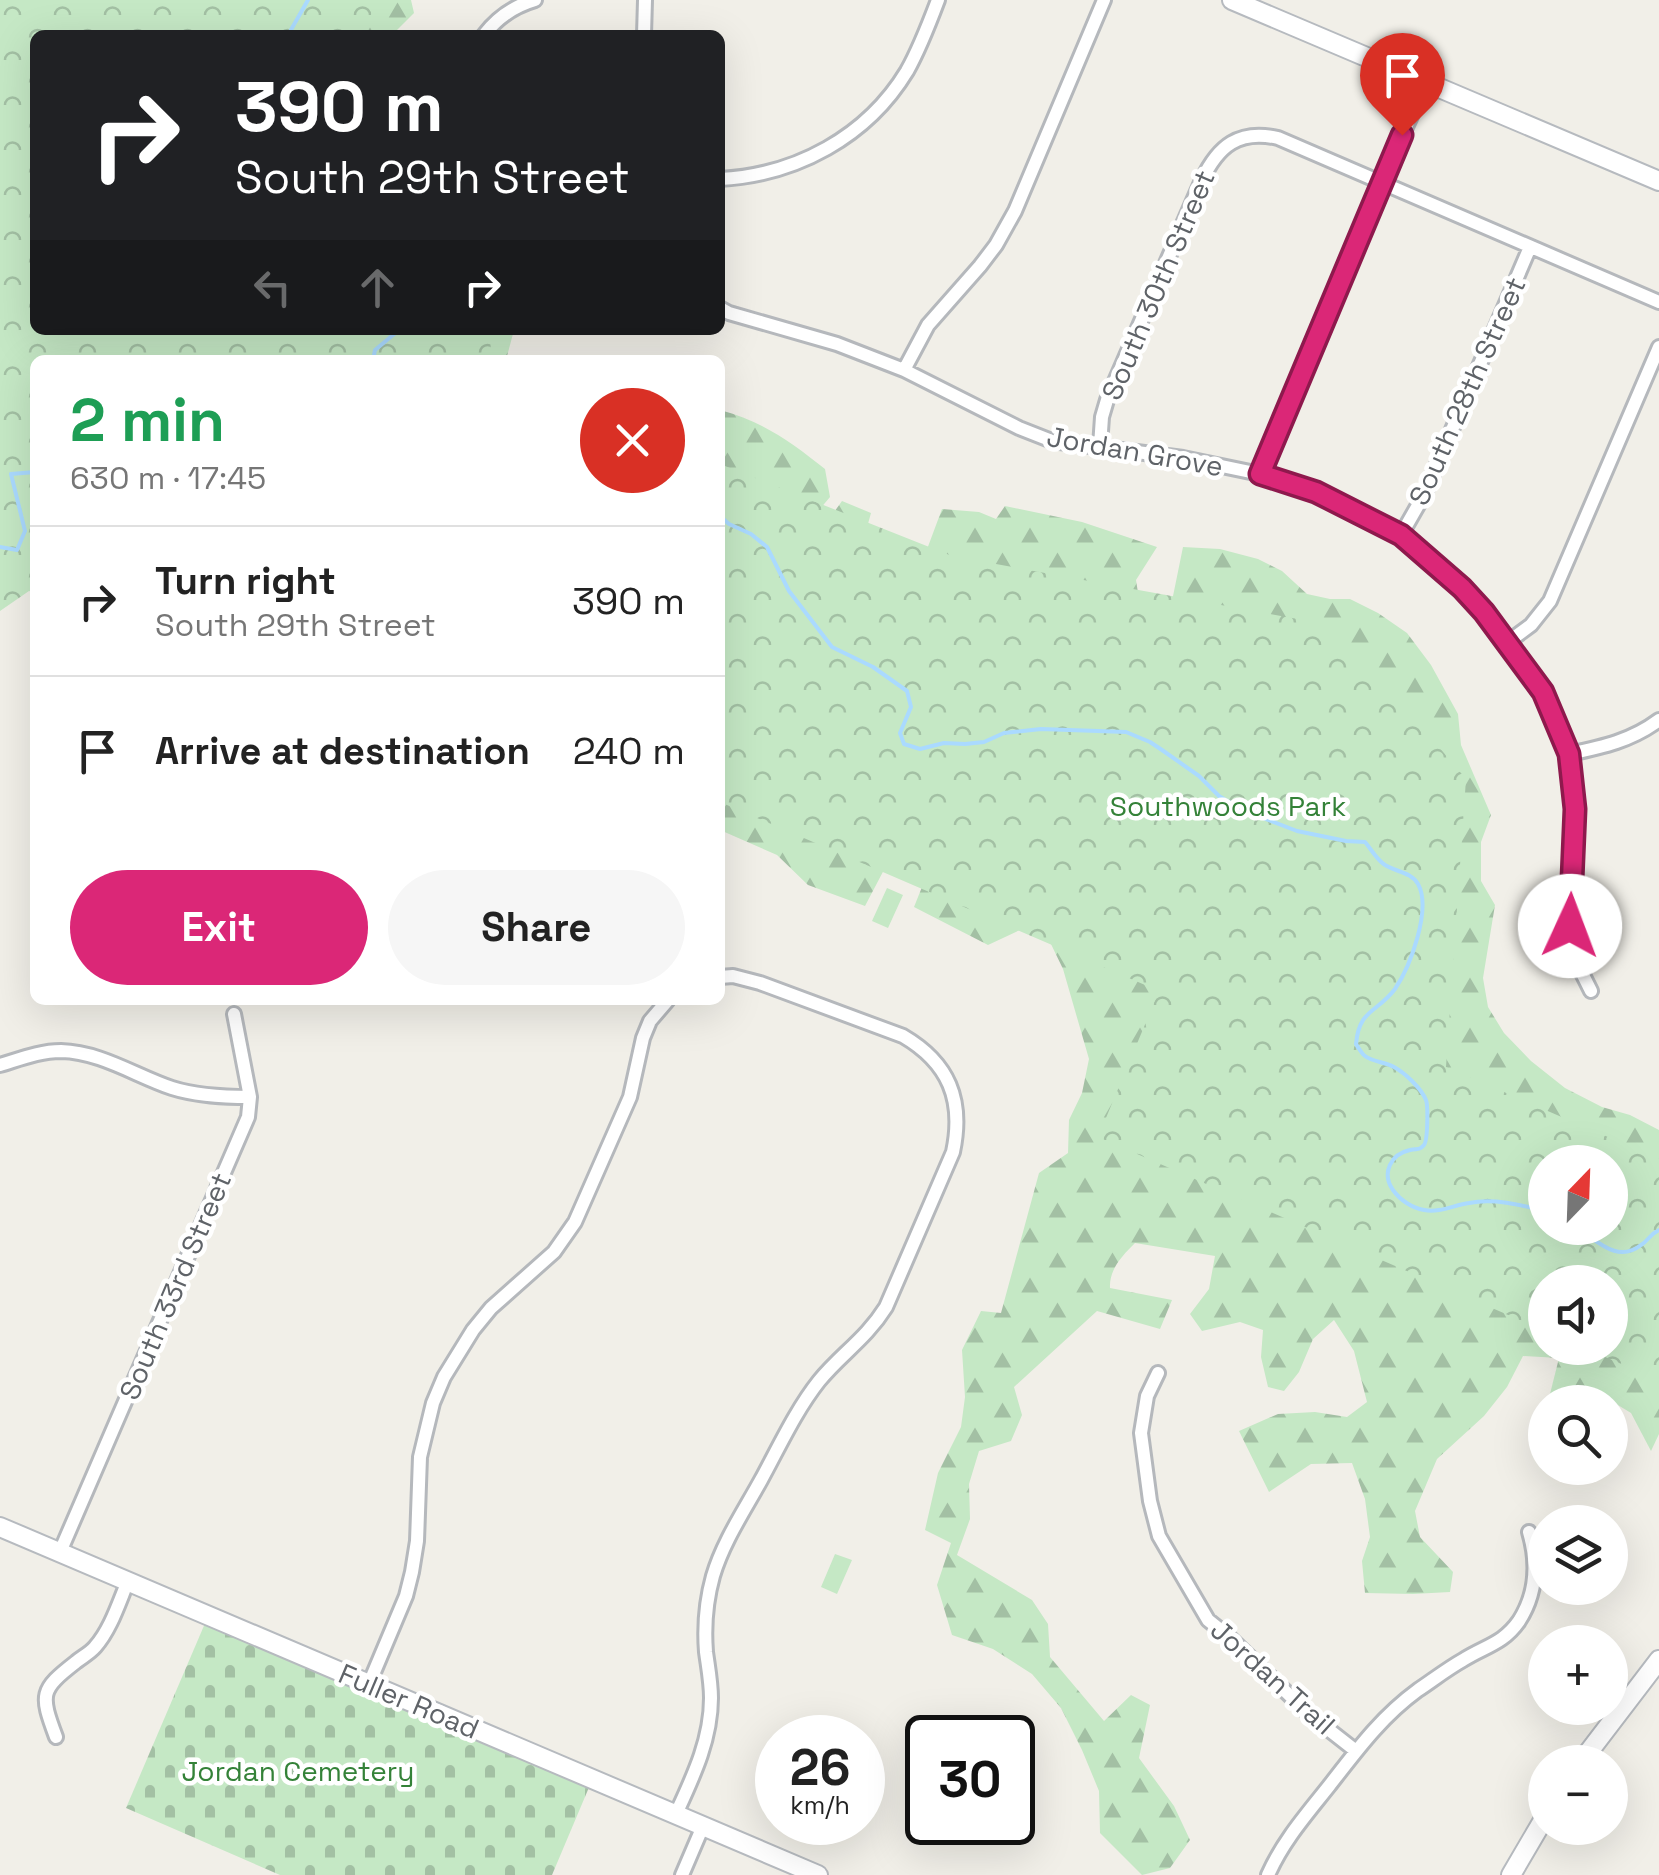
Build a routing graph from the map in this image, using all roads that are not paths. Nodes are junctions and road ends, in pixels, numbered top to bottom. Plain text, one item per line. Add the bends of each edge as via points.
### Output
1 (535, 0) edge
2 (644, 0) edge
3 (938, 0) edge
4 (1104, 0) edge
5 (1232, 0) edge
6 (489, 30) edge
7 (644, 30) edge
8 (1426, 83) junction
9 (725, 179) edge
10 (1659, 181) edge
11 (1381, 182) junction
12 (1530, 247) junction
13 (1659, 302) edge
14 (725, 311) edge
15 (1659, 346) edge
16 (904, 370) junction
17 (1100, 446) junction
18 (1260, 474) junction
19 (1401, 535) junction
20 (1508, 642) junction
21 (1659, 720) edge
22 (1569, 754) junction
23 (725, 977) edge
24 (1591, 990) dead end
25 (663, 1005) edge
26 (234, 1014) dead end
27 (0, 1064) edge
28 (250, 1097) junction
29 (1158, 1373) dead end
30 (0, 1526) edge
31 (60, 1552) junction
32 (128, 1582) junction
33 (1528, 1602) edge
34 (1659, 1660) edge
35 (369, 1684) junction
36 (56, 1736) dead end
37 (1594, 1745) edge
38 (1356, 1751) junction
39 (676, 1814) junction
40 (703, 1826) junction
41 (1529, 1845) edge
42 (682, 1875) edge
43 (818, 1875) edge
44 (1268, 1875) edge
45 (1511, 1875) edge

1 - 6 street
2 - 7 street
3 - 9 street via 905,73 858,127 796,164
4 - 16 street via 1015,211 980,266 928,325
5 - 8 street
8 - 10 street
8 - 11 street
11 - 12 street
11 - 17 street, South 30th Street via 1278,138 1228,144 1202,180 1107,400
11 - 18 street
12 - 13 street
12 - 19 street, South 28th Street
14 - 16 street, Jordan Grove
15 - 20 street via 1550,601
16 - 17 street, Jordan Grove via 1052,442
17 - 18 street, Jordan Grove
18 - 19 street, Jordan Grove via 1316,492
19 - 20 street, Jordan Grove via 1462,588
20 - 22 street, Jordan Grove via 1543,692
21 - 22 street via 1636,736
22 - 24 street, Jordan Grove via 1575,809 1570,926
23 - 39 street via 760,982 920,1046 946,1076 957,1133 886,1307 808,1395 720,1556 706,1615 707,1738
25 - 35 street via 643,1038 630,1097 575,1222 554,1252 482,1319 444,1377 420,1457 412,1572
26 - 28 street, South 33rd Street
27 - 28 street via 40,1053 76,1053 174,1089
28 - 31 street, South 33rd Street via 248,1117
29 - 38 street, Jordan Trail via 1141,1433 1160,1536 1208,1620
30 - 31 street, Fuller Road
31 - 32 street, Fuller Road
32 - 35 street, Fuller Road
32 - 36 street via 95,1648 50,1684 46,1709
33 - 38 street via 1494,1646 1413,1694
34 - 37 street
35 - 39 street, Fuller Road
38 - 44 street via 1282,1844
39 - 40 street, Fuller Road
40 - 42 street
40 - 43 street, Fuller Road
41 - 45 street

